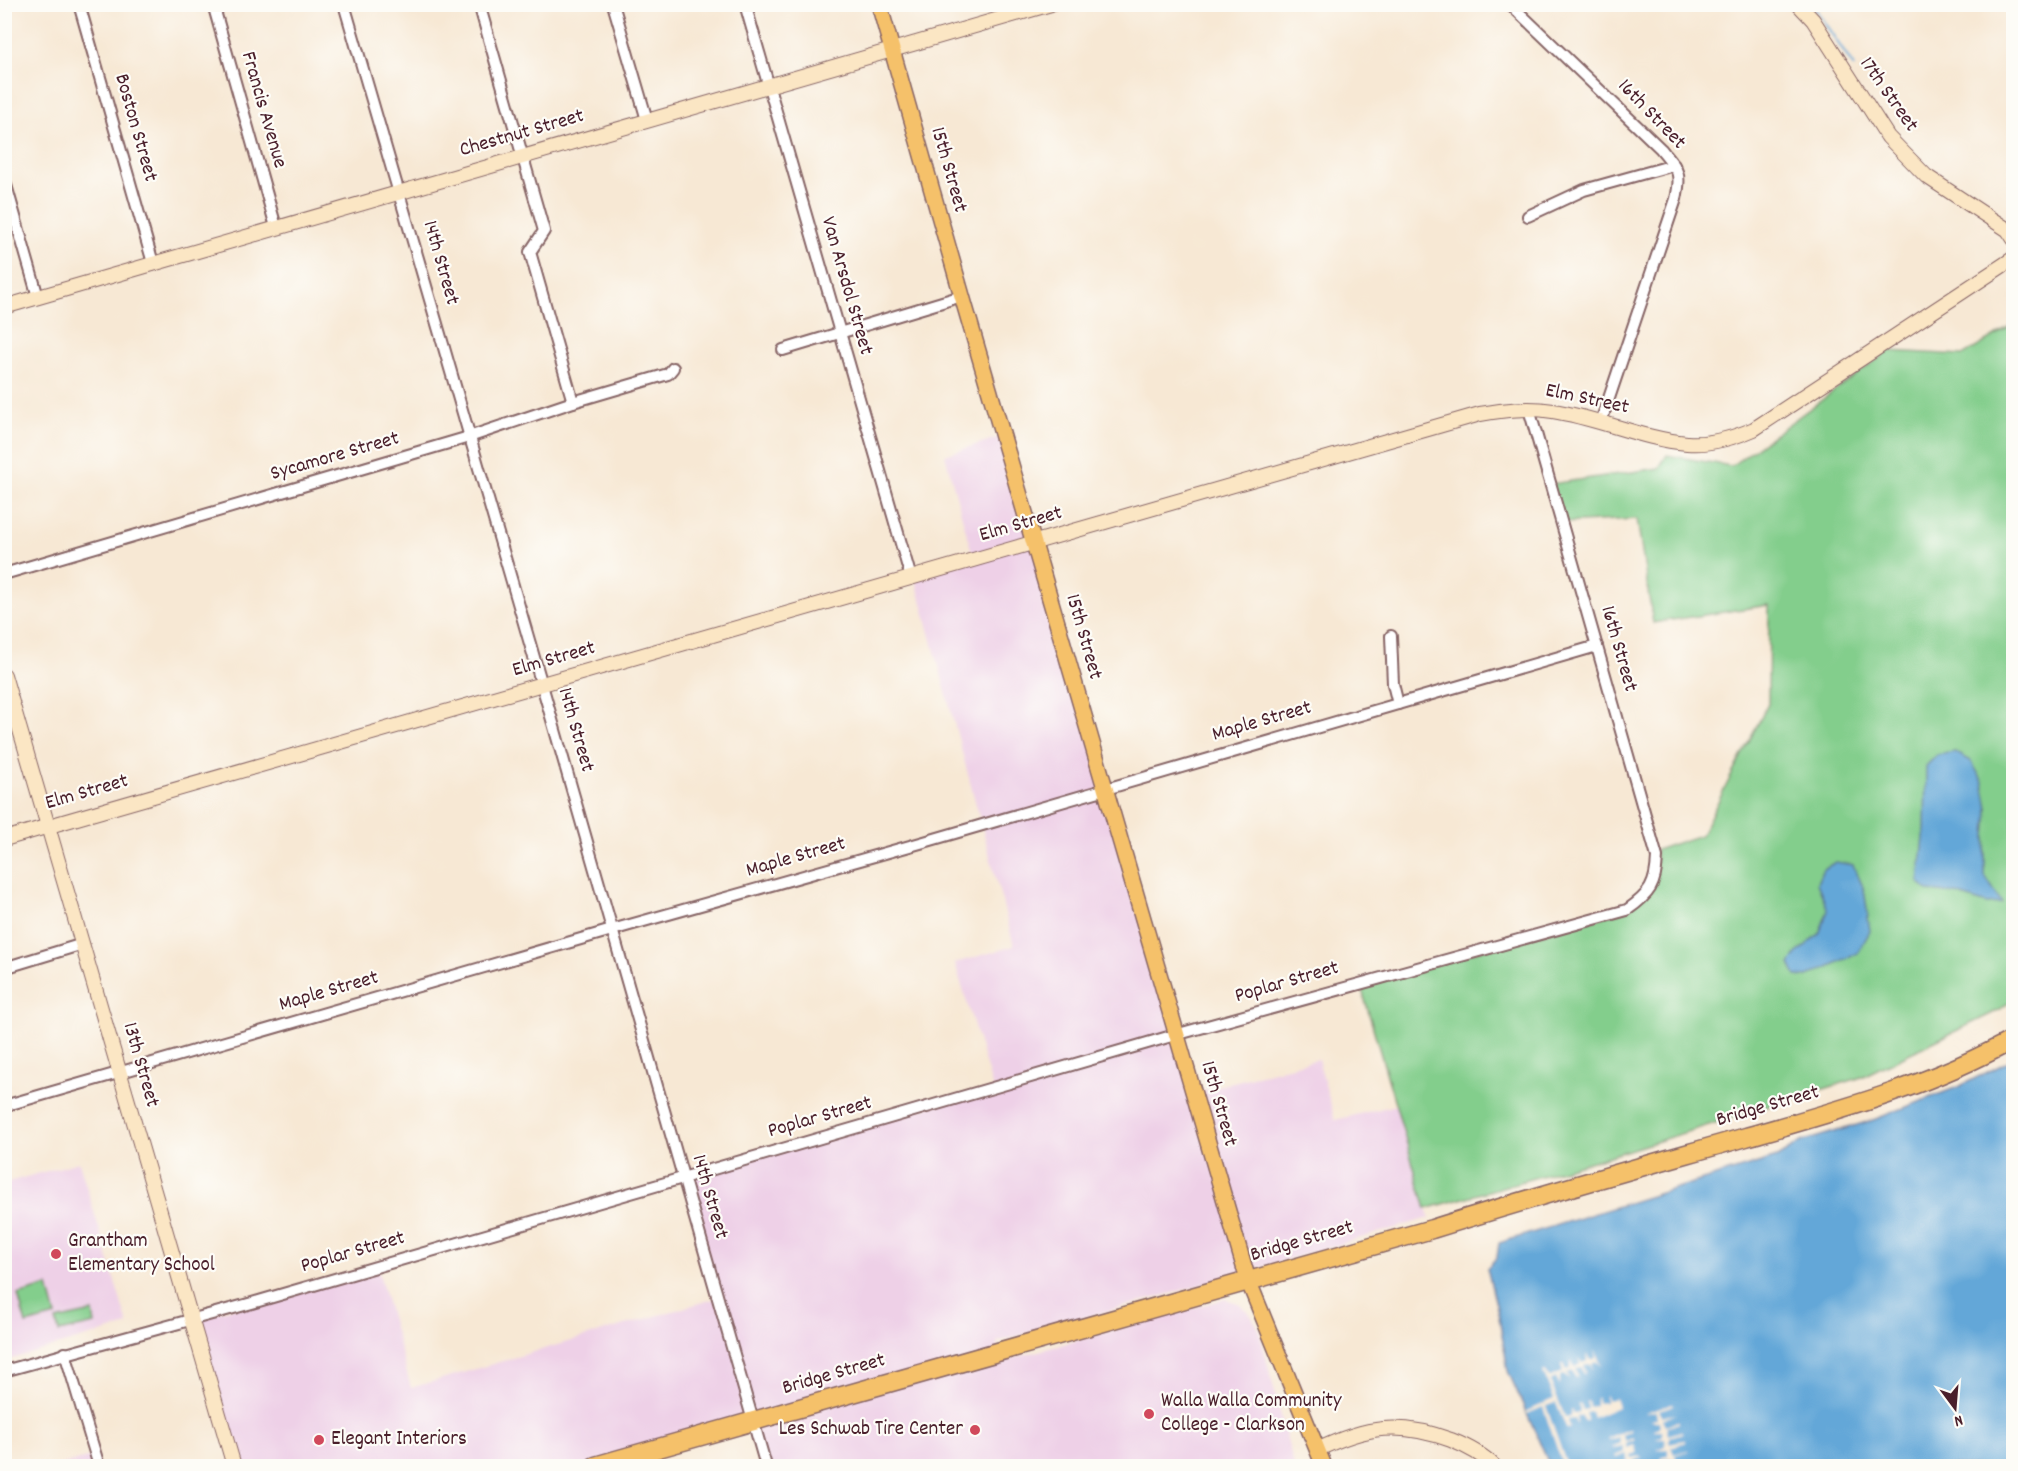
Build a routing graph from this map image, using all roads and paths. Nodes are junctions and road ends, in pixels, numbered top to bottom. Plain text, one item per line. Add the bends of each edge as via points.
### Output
1 (79, 4) edge
2 (213, 4) edge
3 (344, 4) edge
4 (479, 4) edge
5 (613, 4) edge
6 (745, 4) edge
7 (879, 4) edge
8 (1051, 4) edge
9 (1509, 4) edge
10 (1798, 4) edge
11 (893, 50) junction
12 (768, 85) junction
13 (647, 120) junction
14 (523, 156) junction
15 (1674, 165) junction
16 (4, 178) edge
17 (399, 192) junction
18 (1528, 216) dead end
19 (276, 227) junction
20 (2013, 239) edge
21 (2013, 258) edge
22 (153, 263) junction
23 (962, 296) junction
24 (38, 297) junction
25 (4, 307) edge
26 (839, 333) junction
27 (783, 350) dead end
28 (673, 368) dead end
29 (573, 402) junction
30 (1529, 409) junction
31 (1601, 422) junction
32 (469, 437) junction
33 (1034, 543) junction
34 (4, 574) edge
35 (911, 578) junction
36 (1390, 636) dead end
37 (1597, 646) junction
38 (4, 675) edge
39 (543, 685) junction
40 (1398, 704) junction
41 (1105, 788) junction
42 (49, 826) junction
43 (4, 839) edge
44 (1643, 898) joint
45 (612, 930) junction
46 (83, 944) junction
47 (4, 968) edge
48 (1175, 1035) junction
49 (2013, 1039) edge
50 (121, 1073) junction
51 (4, 1106) edge
52 (683, 1177) junction
53 (1248, 1280) junction
54 (192, 1320) junction
55 (65, 1353) junction
56 (4, 1371) edge
57 (753, 1422) junction
58 (1317, 1450) junction
59 (99, 1467) edge
60 (234, 1467) edge
61 (595, 1467) edge
62 (766, 1467) edge
63 (1324, 1467) edge
64 (1494, 1467) edge

1 - 22 street, Boston Street
2 - 19 street, Francis Avenue
3 - 17 street, 14th Street
4 - 14 street
5 - 13 street
6 - 12 street, Van Arsdol Street
7 - 11 main road, 15th Street
8 - 11 main road, Chestnut Street
9 - 15 street, 16th Street
10 - 20 main road, 17th Street via 1813,20 1888,137 1926,176 2008,230
11 - 12 main road, Chestnut Street
11 - 23 main road, 15th Street
12 - 13 main road, Chestnut Street
12 - 26 street, Van Arsdol Street
13 - 14 main road, Chestnut Street
14 - 17 main road, Chestnut Street
14 - 29 street via 544,231 530,252
15 - 18 street via 1584,190
15 - 31 street, 16th Street via 1680,180 1676,199
16 - 24 street
17 - 19 main road, Chestnut Street
17 - 32 street, 14th Street
19 - 22 main road, Chestnut Street
21 - 31 main road, Elm Street via 1739,436 1689,444
22 - 24 main road, Chestnut Street
23 - 26 street
23 - 33 main road, 15th Street
24 - 25 main road, Chestnut Street
26 - 27 street
26 - 35 street, Van Arsdol Street
28 - 29 street, Sycamore Street via 668,374
29 - 32 street, Sycamore Street
30 - 31 main road, Elm Street
30 - 33 main road, Elm Street via 1480,414
30 - 37 street, 16th Street
32 - 34 street, Sycamore Street
32 - 39 street, 14th Street
33 - 35 main road, Elm Street
33 - 41 main road, 15th Street
35 - 39 main road, Elm Street
36 - 40 street
37 - 40 street, Maple Street
37 - 44 street, 16th Street via 1657,857 1656,877
38 - 42 main road, 13th Street
39 - 42 main road, Elm Street
39 - 45 street, 14th Street
40 - 41 street, Maple Street
41 - 45 street, Maple Street
41 - 48 main road, 15th Street
42 - 43 main road, Elm Street
42 - 46 main road, 13th Street
44 - 48 street, Poplar Street via 1628,910
45 - 50 street, Maple Street
45 - 52 street, 14th Street
46 - 47 street
46 - 50 main road, 13th Street
48 - 52 street, Poplar Street
48 - 53 main road, 15th Street
49 - 53 highway, Bridge Street via 1925,1081 1857,1104
50 - 51 street, Maple Street
50 - 54 main road, 13th Street
52 - 54 street, Poplar Street
52 - 57 street, 14th Street
53 - 57 highway, Bridge Street
53 - 58 main road, 15th Street
54 - 55 street, Poplar Street
54 - 60 main road, 13th Street
55 - 56 street, Poplar Street
55 - 59 street
57 - 61 highway, Bridge Street
57 - 62 street, 14th Street
58 - 63 main road, 15th Street
58 - 64 main road via 1357,1434 1395,1427 1427,1431 1459,1443

